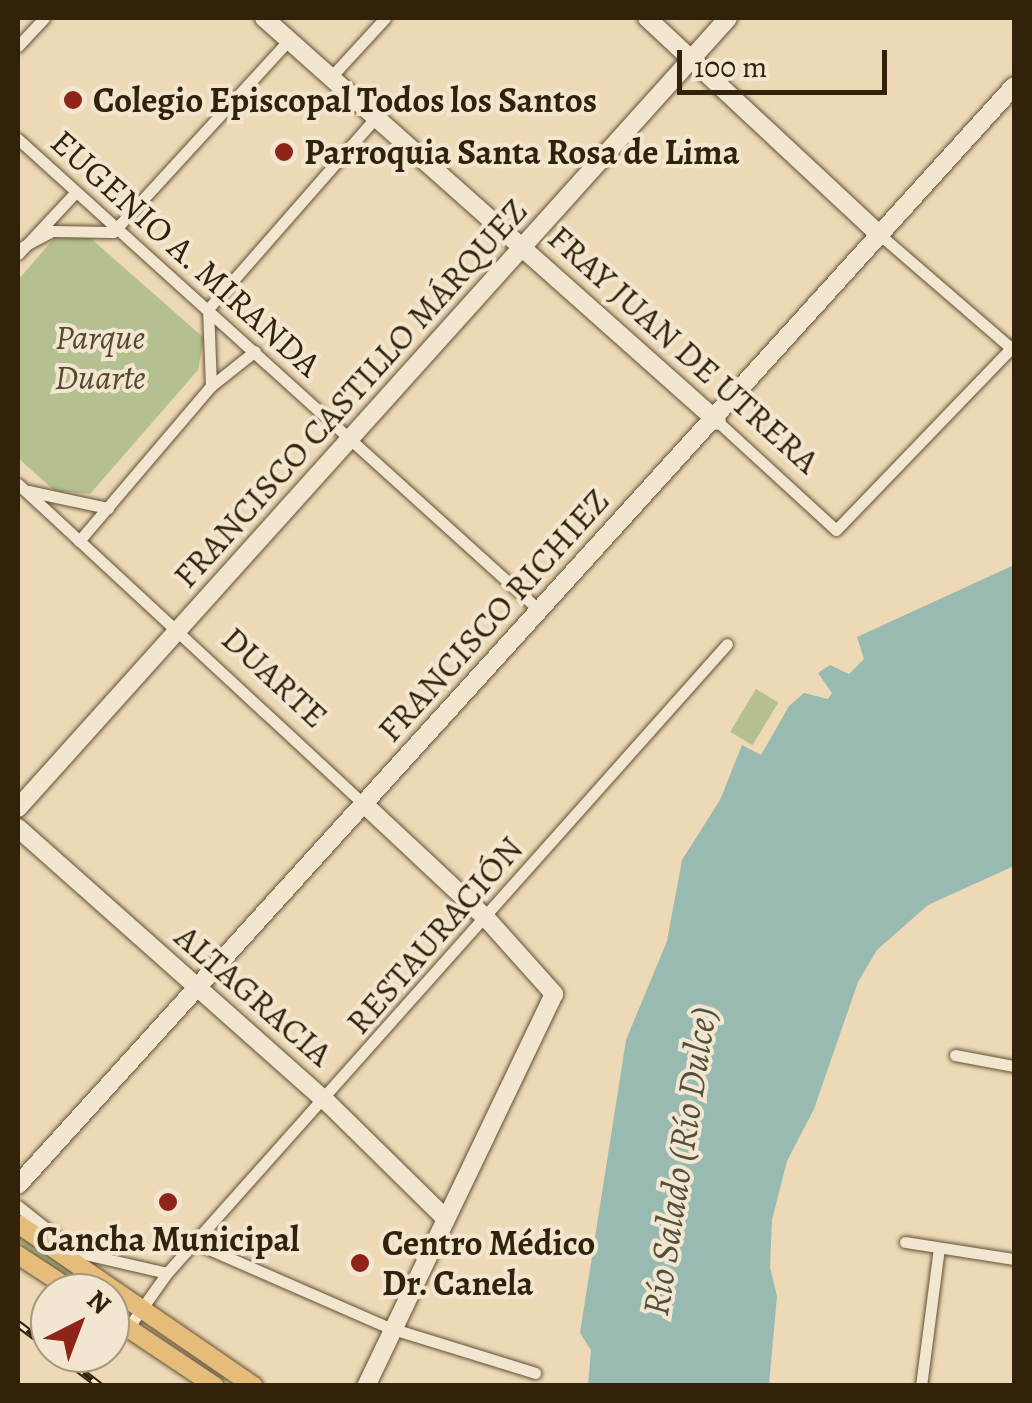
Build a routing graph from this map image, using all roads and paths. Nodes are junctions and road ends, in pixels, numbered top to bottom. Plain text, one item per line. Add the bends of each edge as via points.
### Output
1 (44, 18) edge
2 (264, 18) edge
3 (385, 18) edge
4 (647, 18) edge
5 (728, 18) edge
6 (288, 40) junction
7 (18, 46) edge
8 (692, 58) junction
9 (331, 77) junction
10 (1014, 86) edge
11 (376, 117) junction
12 (18, 139) edge
13 (74, 194) junction
14 (113, 232) junction
15 (879, 234) junction
16 (524, 247) junction
17 (20, 250) edge
18 (208, 309) junction
19 (1013, 347) edge
20 (255, 351) junction
21 (210, 386) junction
22 (717, 421) junction
23 (353, 437) junction
24 (20, 487) edge
25 (108, 508) junction
26 (79, 541) junction
27 (539, 610) junction
28 (180, 634) junction
29 (727, 644) dead end
30 (364, 804) junction
31 (18, 808) edge
32 (18, 828) edge
33 (486, 919) junction
34 (196, 988) junction
35 (955, 1055) dead end
36 (1014, 1066) edge
37 (326, 1101) junction
38 (18, 1186) edge
39 (18, 1206) edge
40 (443, 1216) junction
41 (18, 1224) edge
42 (904, 1242) dead end
43 (195, 1243) junction
44 (939, 1248) junction
45 (18, 1255) edge
46 (1014, 1259) edge
47 (45, 1273) edge
48 (168, 1273) junction
49 (142, 1307) junction
50 (130, 1325) edge
51 (390, 1328) junction
52 (130, 1329) edge
53 (535, 1374) dead end
54 (215, 1386) edge
55 (254, 1386) edge
56 (366, 1386) edge
57 (921, 1386) edge

1 - 7 street
2 - 6 main road, FRAY JUAN DE UTRERA
3 - 9 street
4 - 8 main road
5 - 8 main road, FRANCISCO CASTILLO MÁRQUEZ
6 - 9 main road, FRAY JUAN DE UTRERA
6 - 14 street
8 - 15 main road
8 - 16 main road, FRANCISCO CASTILLO MÁRQUEZ
9 - 11 main road, FRAY JUAN DE UTRERA
10 - 15 main road, FRANCISCO RICHIEZ
11 - 16 main road, FRAY JUAN DE UTRERA
11 - 18 street
12 - 13 street, EUGENIO A. MIRANDA
13 - 14 street, EUGENIO A. MIRANDA
13 - 17 street
14 - 17 street via 62,229
14 - 18 street, EUGENIO A. MIRANDA
15 - 19 street
15 - 22 main road, FRANCISCO RICHIEZ
16 - 22 main road, FRAY JUAN DE UTRERA
16 - 23 main road, FRANCISCO CASTILLO MÁRQUEZ
18 - 20 street, EUGENIO A. MIRANDA
18 - 21 street
19 - 22 street, FRAY JUAN DE UTRERA via 836,530
20 - 21 street
20 - 23 street, EUGENIO A. MIRANDA
21 - 25 street
22 - 27 main road, FRANCISCO RICHIEZ
23 - 27 street, EUGENIO A. MIRANDA
23 - 28 main road, FRANCISCO CASTILLO MÁRQUEZ
24 - 25 street
24 - 26 street, DUARTE
25 - 26 street
26 - 28 street, DUARTE
27 - 30 main road, FRANCISCO RICHIEZ
28 - 30 street, DUARTE
28 - 31 main road, FRANCISCO CASTILLO MÁRQUEZ
29 - 33 street, RESTAURACIÓN
30 - 33 main road, DUARTE
30 - 34 main road, FRANCISCO RICHIEZ
32 - 34 main road, ALTAGRACIA
33 - 37 street, RESTAURACIÓN
33 - 40 main road, DUARTE via 544,978 553,998
34 - 37 main road, ALTAGRACIA
34 - 38 main road, FRANCISCO RICHIEZ
35 - 36 street
37 - 40 main road, ALTAGRACIA
37 - 43 street, RESTAURACIÓN
39 - 48 street via 76,1252
40 - 51 main road
41 - 49 main road
42 - 44 street
43 - 48 street, RESTAURACIÓN
43 - 51 street
44 - 46 street
44 - 57 street
45 - 47 main road
48 - 49 street, RESTAURACIÓN
49 - 50 street, RESTAURACIÓN
49 - 55 main road
51 - 53 street
51 - 56 main road
52 - 54 main road

